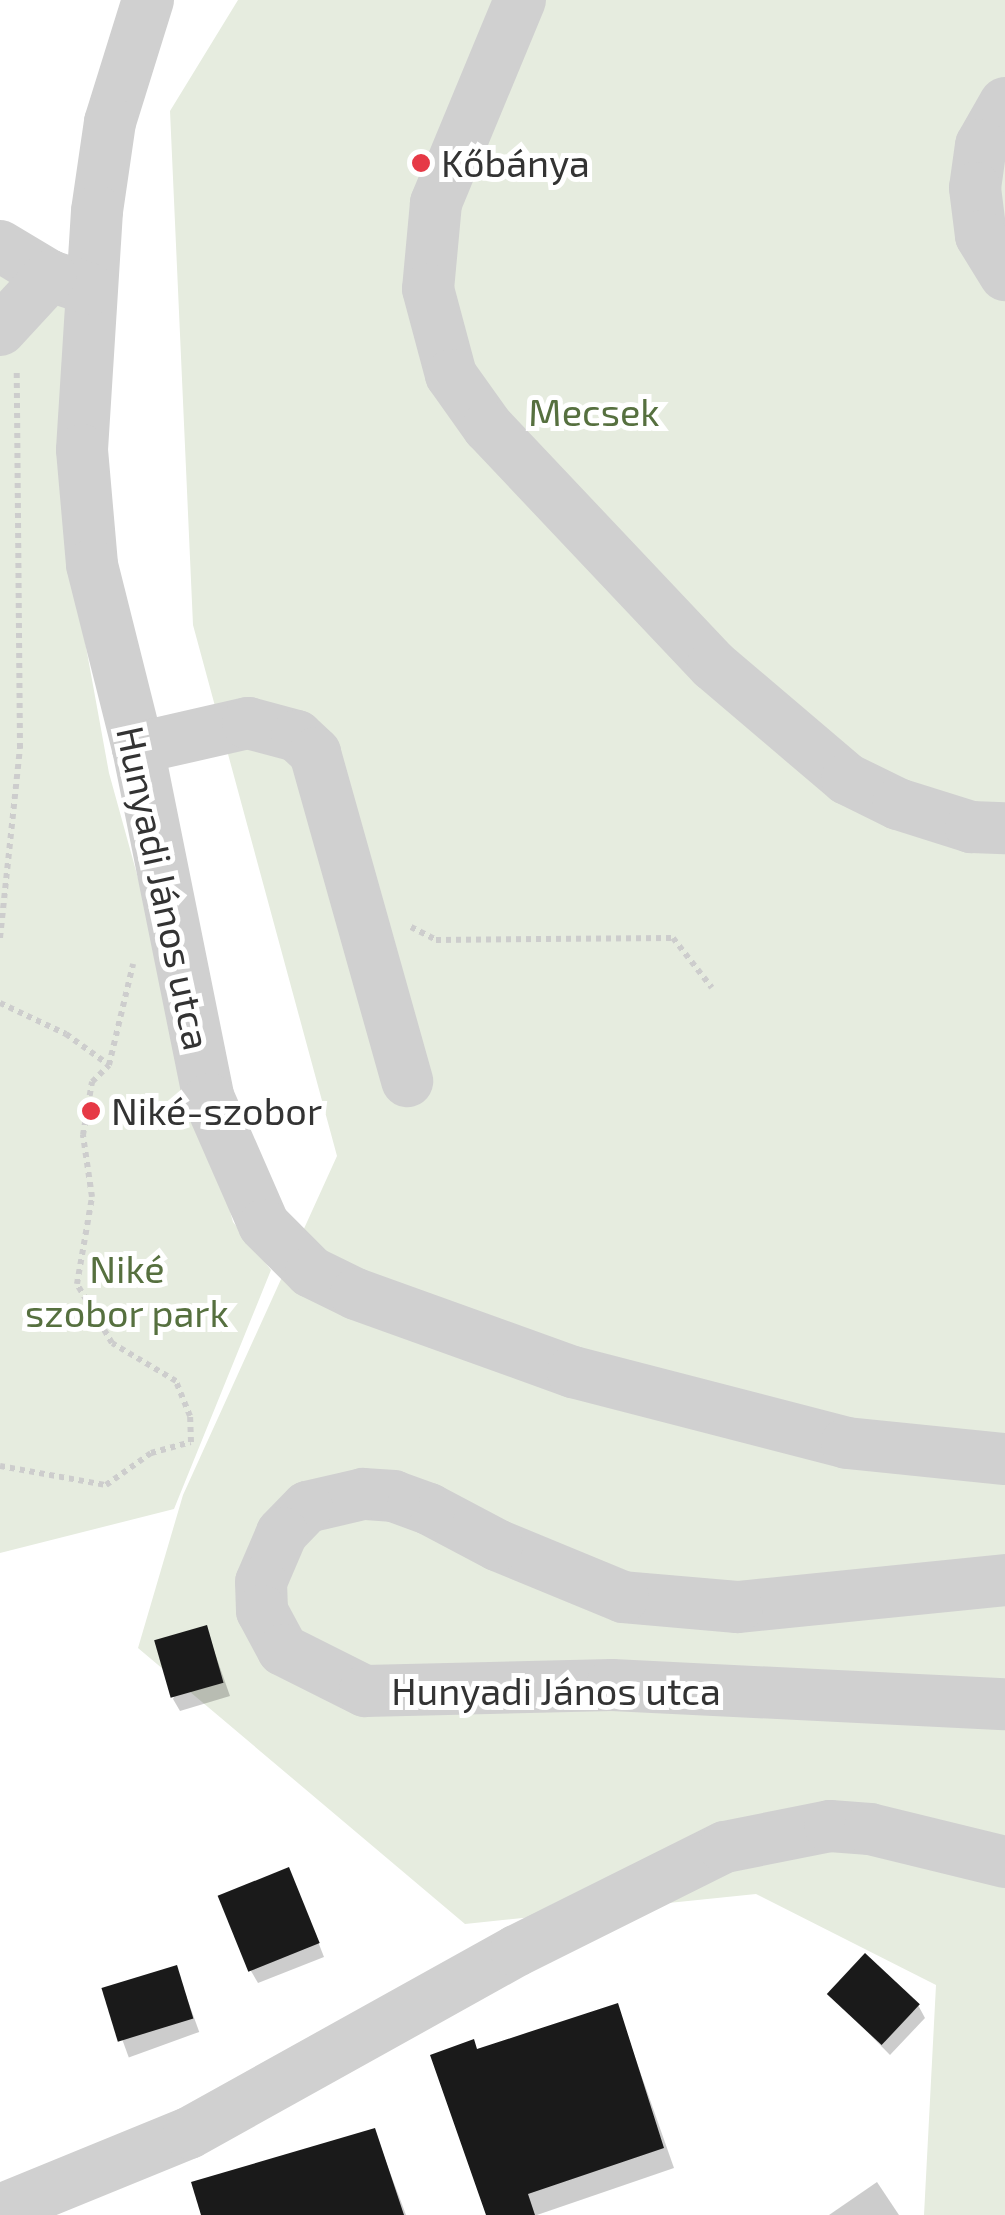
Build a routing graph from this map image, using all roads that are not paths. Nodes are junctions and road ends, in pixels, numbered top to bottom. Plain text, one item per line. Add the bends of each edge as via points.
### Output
1 (148, 0) edge
2 (520, 0) edge
3 (1005, 103) edge
4 (0, 246) edge
5 (1005, 276) edge
6 (39, 302) edge
7 (138, 748) junction
8 (1005, 828) edge
9 (407, 1082) dead end
10 (1005, 1459) edge
11 (1005, 1580) edge
12 (1005, 1704) edge
13 (1005, 1862) edge
14 (0, 2210) edge

1 - 6 street, Hunyadi János utca via 110,122
2 - 8 street via 436,203 428,289 451,375 488,427 712,665 846,779 971,827
3 - 5 street via 982,146 976,188 981,236
4 - 6 street
6 - 7 street, Hunyadi János utca via 82,450 92,564
7 - 9 street via 248,724 298,736 315,753
7 - 10 street, Hunyadi János utca via 209,1099 264,1225 312,1272 464,1336 694,1408 847,1443
11 - 12 street, Hunyadi János utca via 737,1607 622,1597 497,1546 430,1509 363,1494 308,1507 282,1533 262,1582 262,1611 283,1650 365,1691 612,1685
13 - 14 street via 843,1827 798,1828 726,1847 516,1951 188,2133

